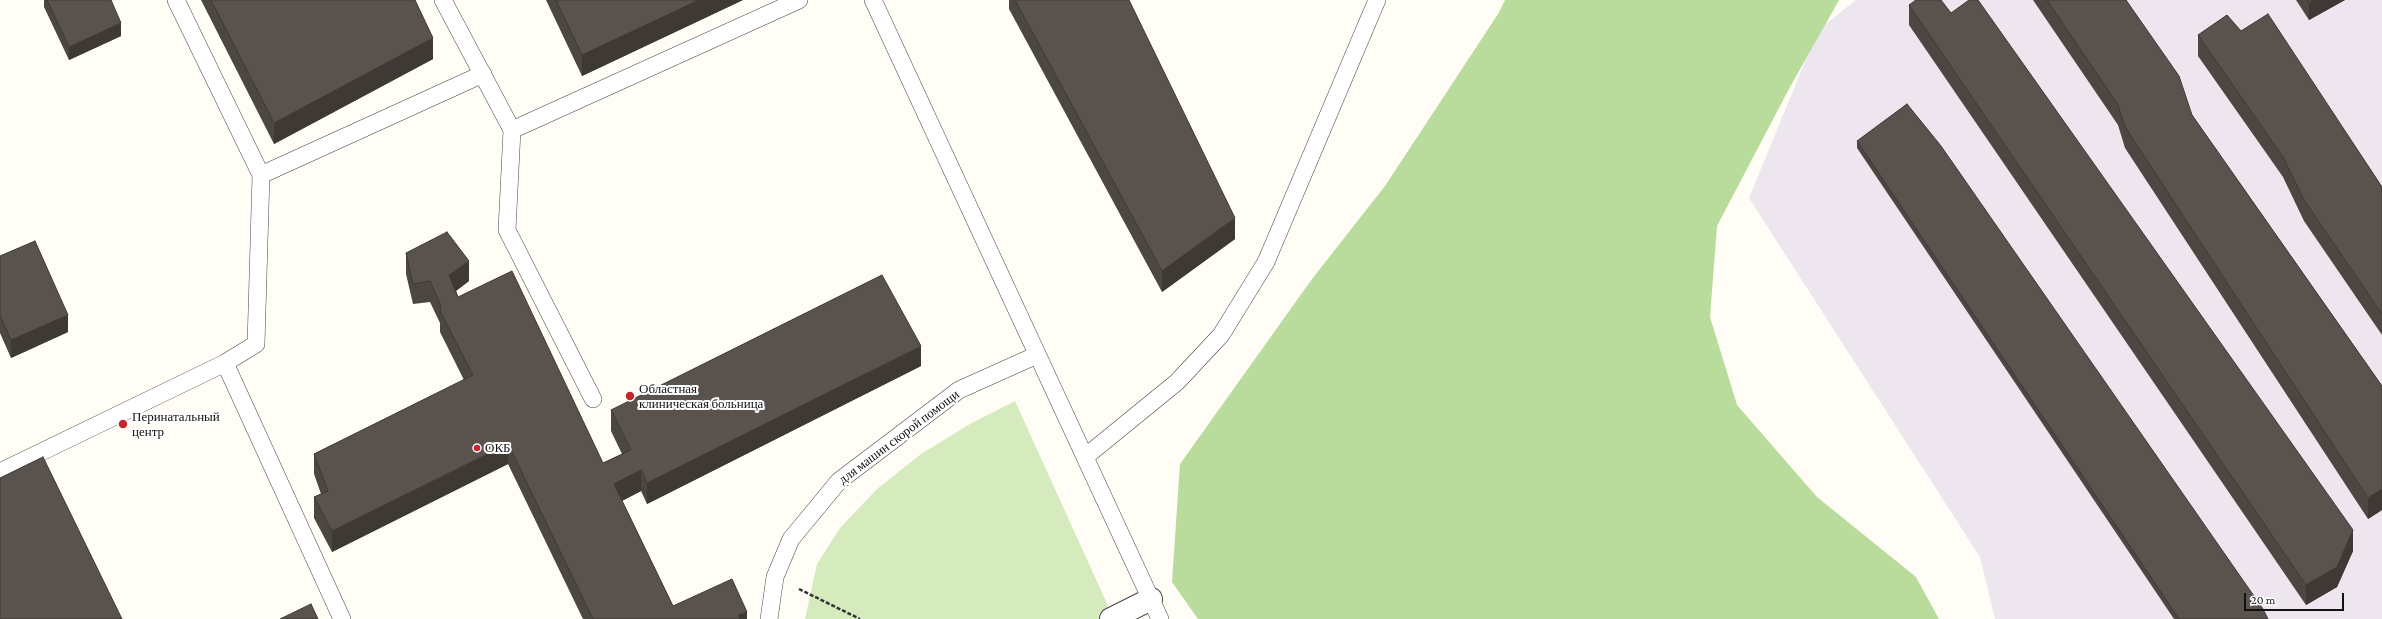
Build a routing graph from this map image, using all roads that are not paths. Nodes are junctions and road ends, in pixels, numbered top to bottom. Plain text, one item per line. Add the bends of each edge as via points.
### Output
1 (176, 0) edge
2 (443, 0) edge
3 (799, 0) edge
4 (873, 0) edge
5 (1377, 0) edge
6 (483, 74) junction
7 (512, 130) junction
8 (261, 175) junction
9 (1037, 355) junction
10 (225, 363) junction
11 (593, 399) dead end
12 (1085, 457) junction
13 (0, 472) edge
14 (1151, 599) junction
15 (342, 619) edge
16 (769, 619) edge
17 (1111, 619) edge
18 (1160, 619) edge

1 - 8 lane
2 - 6 lane
3 - 7 lane
4 - 9 lane
5 - 12 lane via 1266,262 1221,335 1177,382
6 - 7 lane
6 - 8 lane
7 - 11 lane via 507,230
8 - 10 lane via 256,344
9 - 12 lane
9 - 16 lane, для машин скорой помощи via 959,390 839,481 791,539 775,577
10 - 13 lane
10 - 15 lane
12 - 14 lane
14 - 17 street
14 - 18 lane

